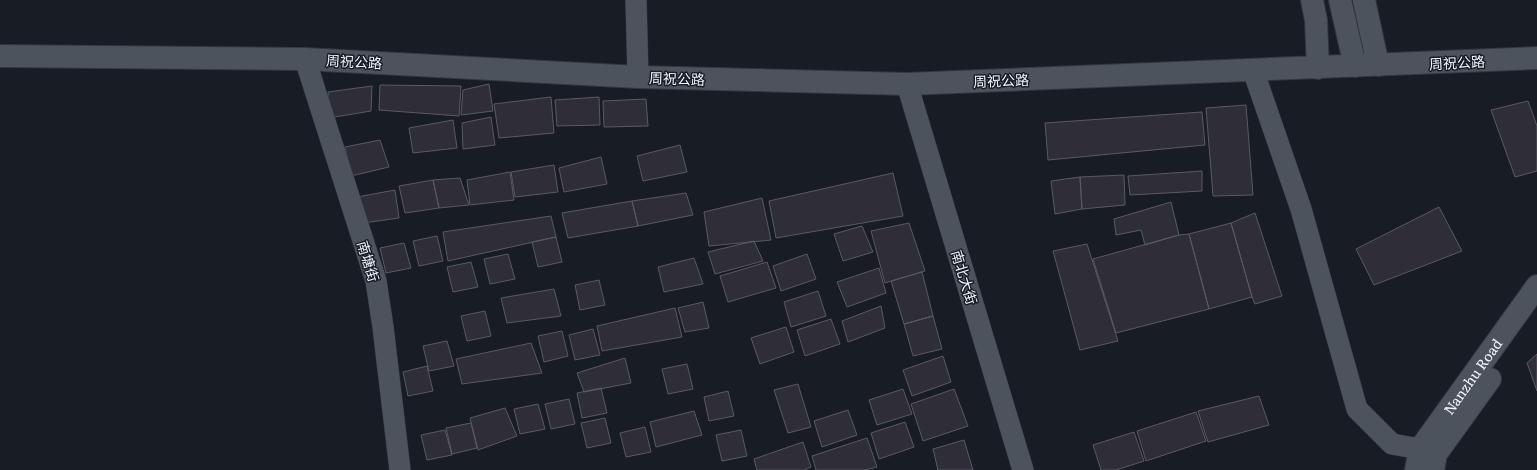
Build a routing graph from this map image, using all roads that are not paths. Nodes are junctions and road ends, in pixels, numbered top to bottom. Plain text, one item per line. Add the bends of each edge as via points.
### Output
1 (636, 0) edge
2 (1312, 0) edge
3 (1340, 0) edge
4 (1364, 0) edge
5 (0, 56) edge
6 (1537, 58) edge
7 (305, 59) junction
8 (1378, 65) junction
9 (1355, 66) junction
10 (1318, 68) junction
11 (1253, 70) junction
12 (638, 77) junction
13 (906, 84) junction
14 (1537, 286) edge
15 (1537, 312) edge
16 (1418, 460) edge
17 (400, 470) edge
18 (1023, 470) edge
19 (1433, 470) edge

1 - 12 street
2 - 10 street via 1316,20
3 - 9 street
4 - 8 street
5 - 7 street, 周祝公路
6 - 8 street, 周祝公路
7 - 12 street, 周祝公路
7 - 17 street, 南塘街 via 376,281
8 - 9 street, 周祝公路
9 - 10 street, 周祝公路
10 - 11 street, 周祝公路
11 - 13 street, 周祝公路
11 - 16 street via 1301,209 1357,409 1392,444
12 - 13 street, 周祝公路
13 - 18 street, 南北大街
14 - 16 street, Nanzhu Road
15 - 19 street via 1436,454

